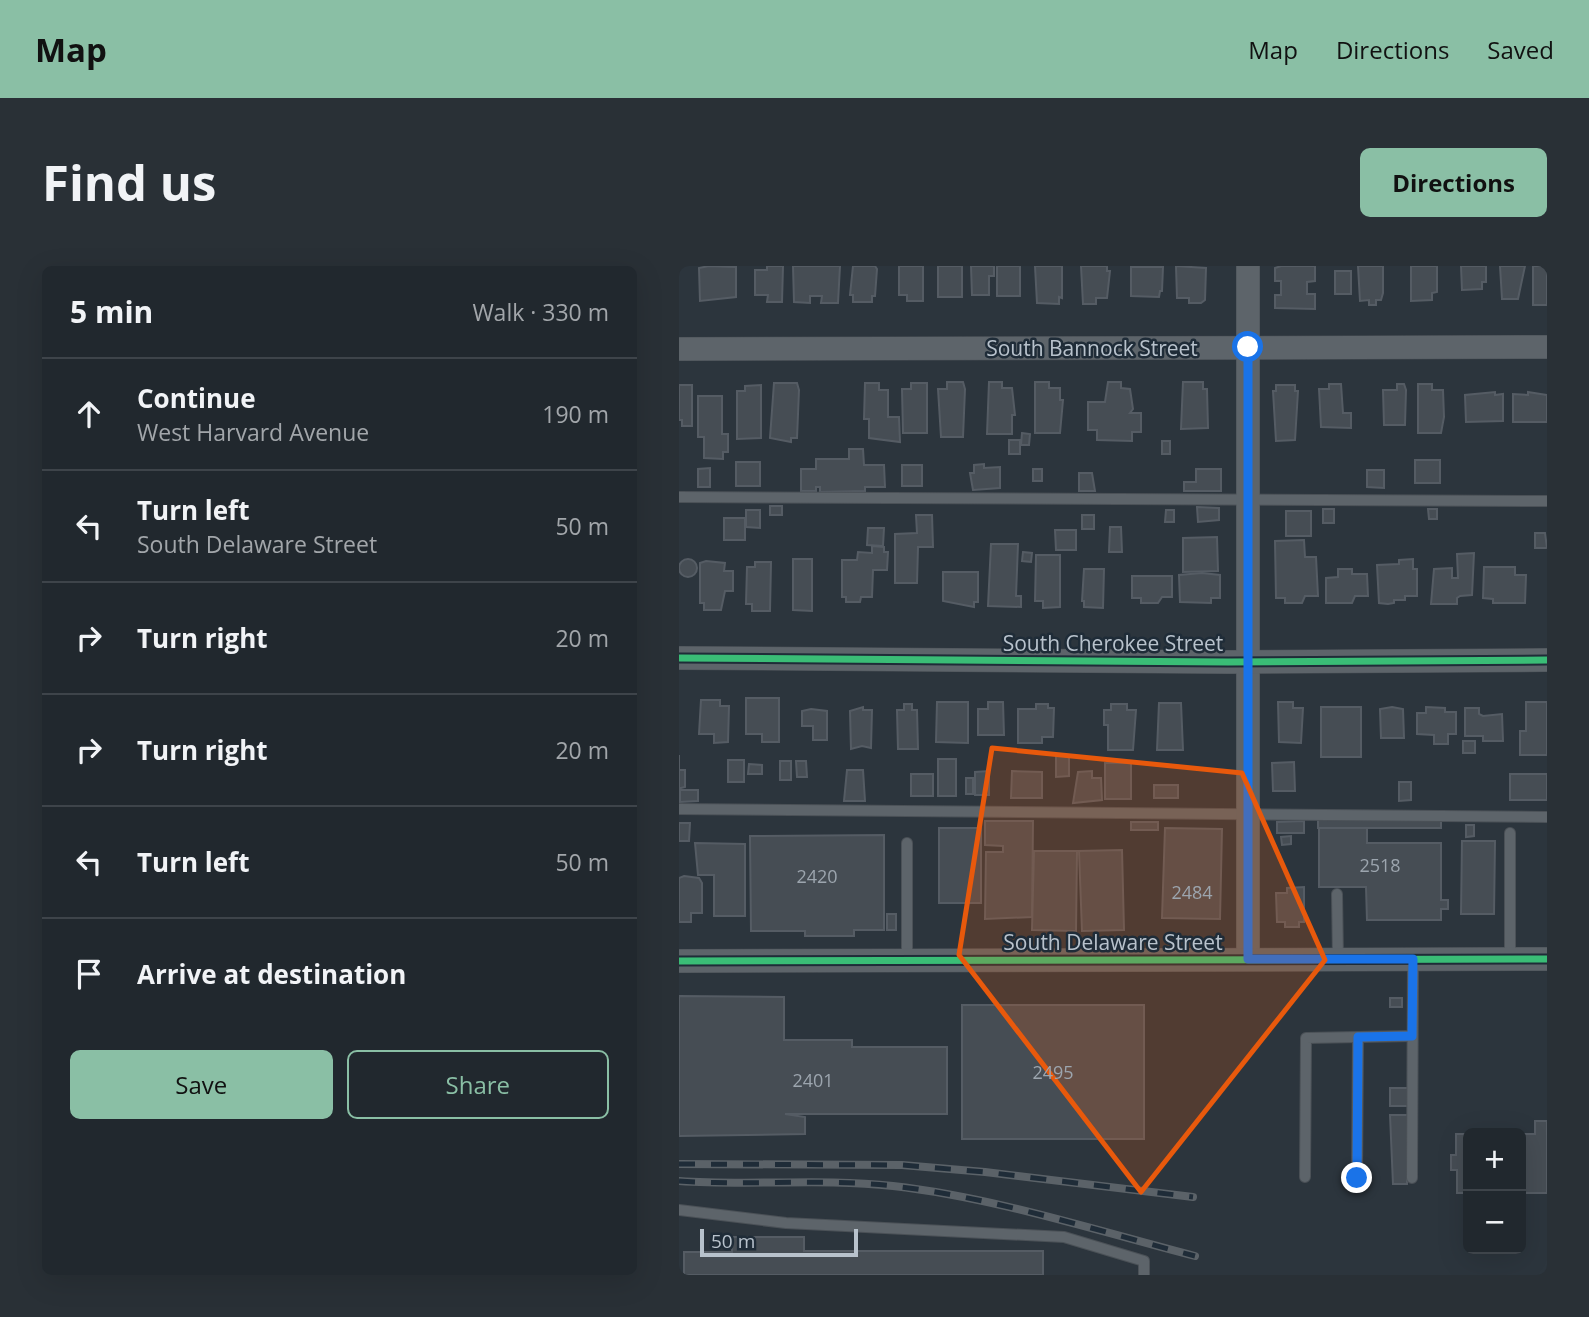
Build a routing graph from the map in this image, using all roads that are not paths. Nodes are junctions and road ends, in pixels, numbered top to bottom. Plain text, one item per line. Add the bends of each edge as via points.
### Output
1 (1248, 266) edge
2 (1248, 347) junction
3 (1547, 347) edge
4 (679, 349) edge
5 (679, 497) edge
6 (1248, 501) junction
7 (1547, 501) edge
8 (679, 658) edge
9 (1547, 660) edge
10 (1248, 662) junction
11 (679, 809) edge
12 (1248, 816) junction
13 (1547, 817) edge
14 (1510, 833) dead end
15 (907, 843) dead end
16 (1337, 894) dead end
17 (1248, 959) junction
18 (1338, 959) junction
19 (1413, 959) junction
20 (1510, 959) junction
21 (1547, 959) edge
22 (907, 960) junction
23 (679, 961) edge
24 (1412, 1036) junction
25 (1358, 1037) junction
26 (1305, 1177) dead end
27 (1357, 1178) dead end
28 (1412, 1178) dead end
29 (679, 1210) edge
30 (1144, 1275) edge

1 - 2 street
2 - 3 street, South Bannock Street
2 - 4 street, South Bannock Street
2 - 6 street
5 - 6 lane
6 - 7 lane
6 - 10 street
8 - 10 street, South Cherokee Street
9 - 10 street, South Cherokee Street
10 - 12 street
11 - 12 lane
12 - 13 lane
12 - 17 street
14 - 20 lane
15 - 22 lane
16 - 18 lane
17 - 18 street, South Delaware Street
17 - 22 street, South Delaware Street
18 - 19 street, South Delaware Street
19 - 20 street, South Delaware Street
19 - 24 lane
20 - 21 street, South Delaware Street
22 - 23 street, South Delaware Street
24 - 25 lane
24 - 28 lane
25 - 26 lane via 1306,1038
25 - 27 lane
29 - 30 lane via 786,1223 1064,1237 1144,1261

